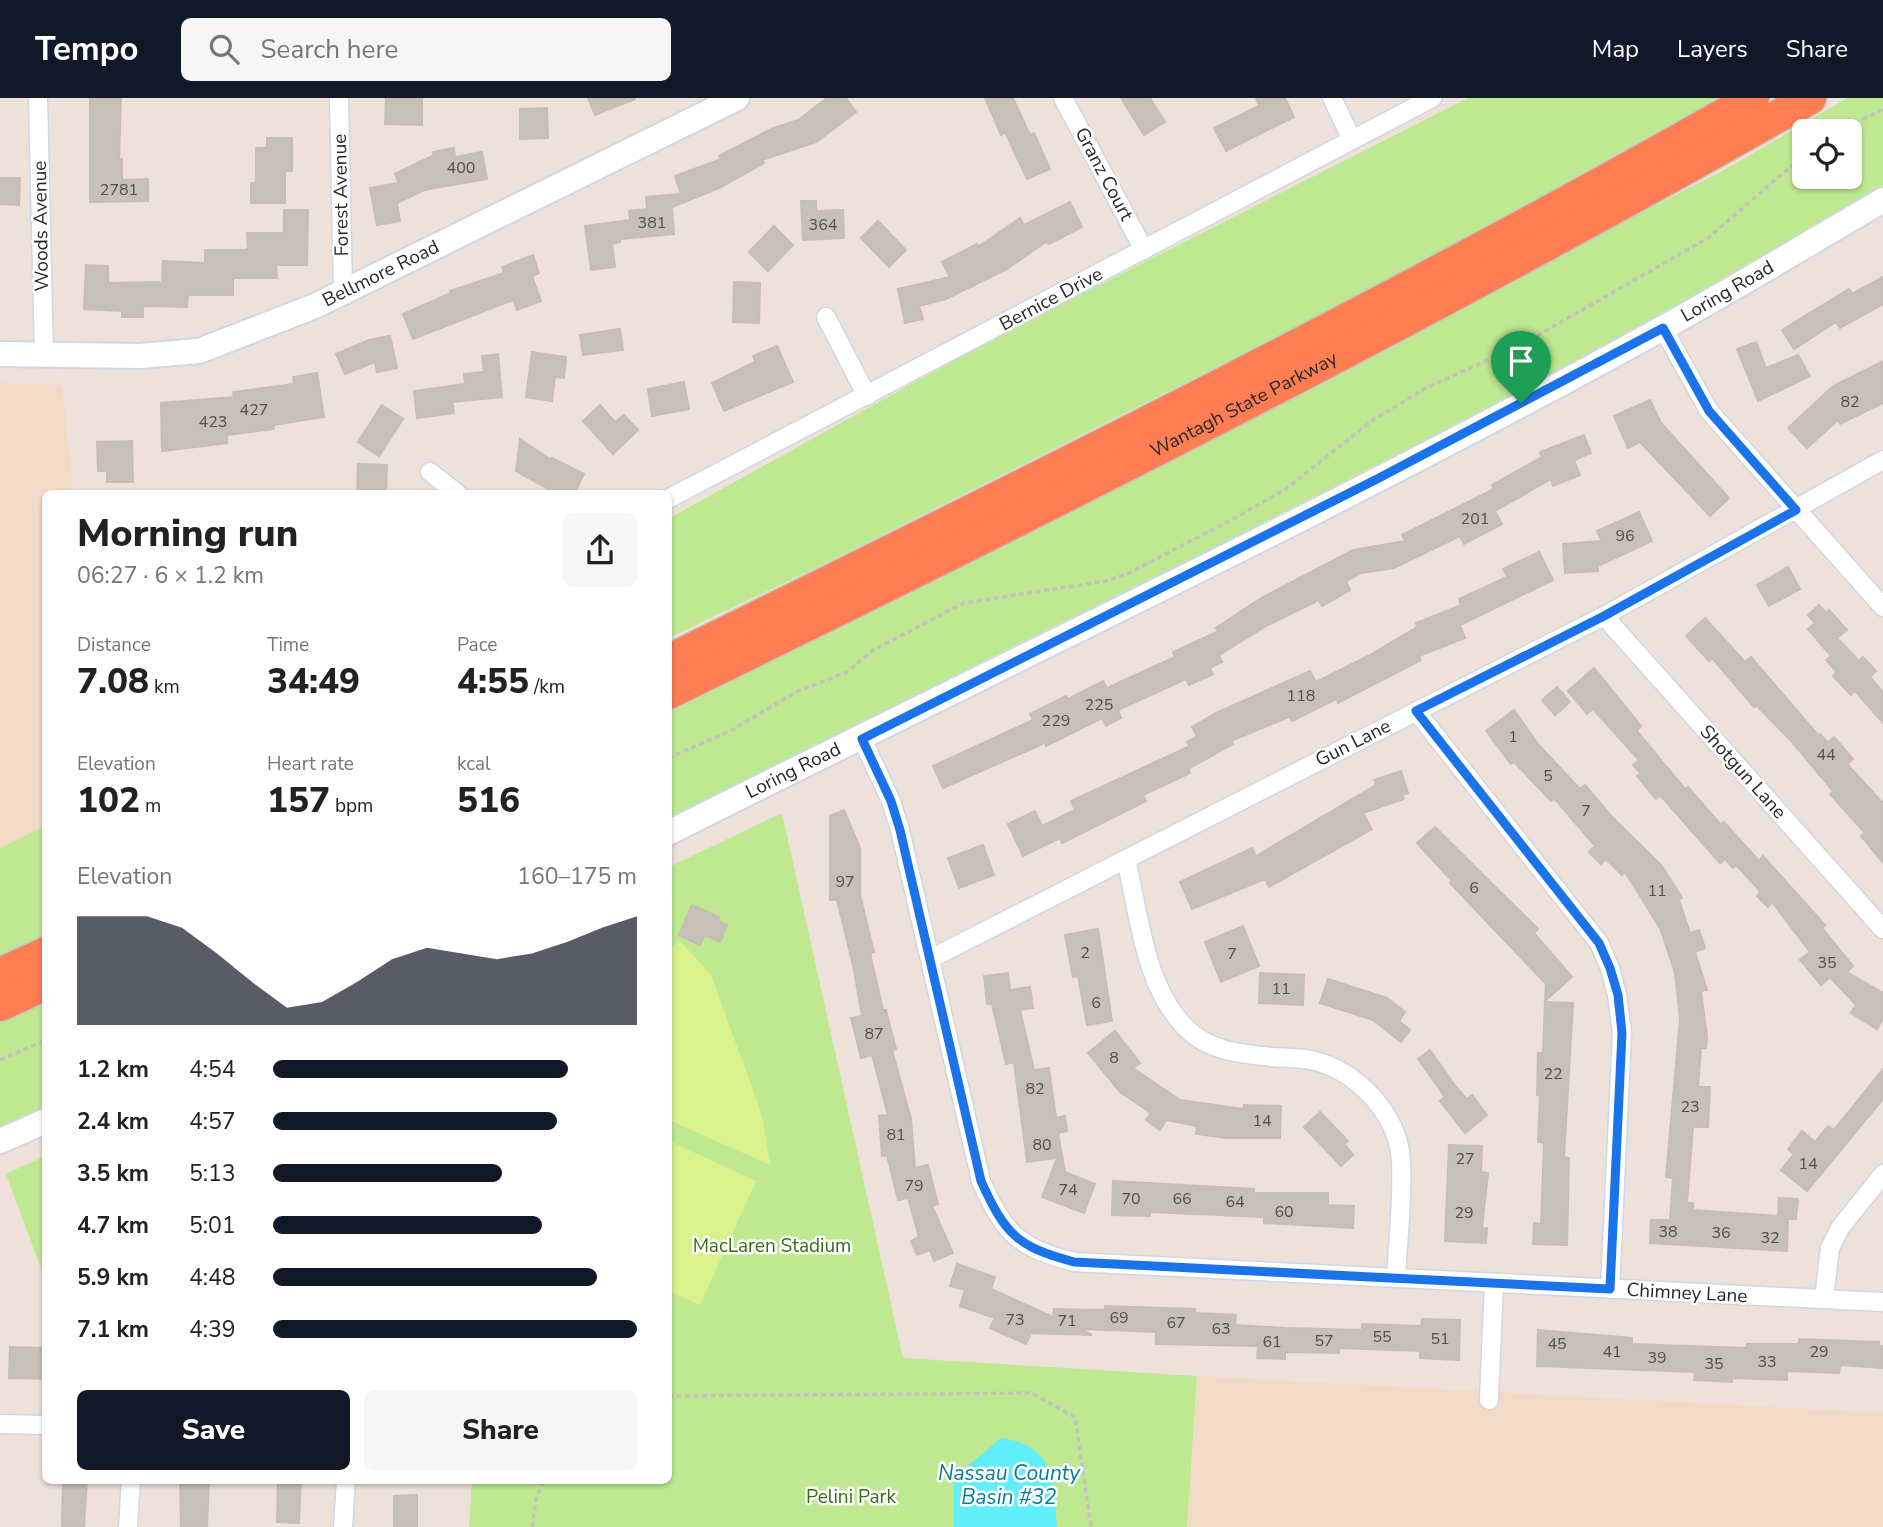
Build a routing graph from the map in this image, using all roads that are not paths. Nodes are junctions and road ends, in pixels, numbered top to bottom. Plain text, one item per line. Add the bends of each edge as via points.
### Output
1 (38, 98) edge
2 (339, 98) edge
3 (737, 98) edge
4 (1063, 98) edge
5 (1332, 98) edge
6 (1432, 98) edge
7 (1753, 98) edge
8 (1810, 98) edge
9 (1352, 140) junction
10 (1883, 200) edge
11 (1144, 250) junction
12 (343, 292) junction
13 (826, 317) dead end
14 (1663, 328) junction
15 (0, 354) edge
16 (44, 355) junction
17 (867, 396) junction
18 (1883, 460) edge
19 (430, 472) dead end
20 (453, 490) edge
21 (672, 497) edge
22 (1796, 510) junction
23 (1883, 607) edge
24 (1604, 616) junction
25 (672, 660) edge
26 (672, 691) edge
27 (1416, 711) junction
28 (862, 739) junction
29 (672, 831) edge
30 (1126, 859) junction
31 (1883, 929) edge
32 (42, 955) edge
33 (930, 959) junction
34 (0, 974) edge
35 (42, 986) edge
36 (0, 1005) edge
37 (42, 1123) edge
38 (0, 1141) edge
39 (1883, 1174) edge
40 (1396, 1278) junction
41 (1494, 1283) junction
42 (1610, 1289) junction
43 (1824, 1299) junction
44 (1883, 1302) edge
45 (1489, 1401) dead end
46 (0, 1424) edge
47 (42, 1425) edge
48 (131, 1484) edge
49 (346, 1484) edge
50 (128, 1527) edge
51 (344, 1527) edge

1 - 16 street, Woods Avenue
2 - 12 street, Forest Avenue
3 - 12 street, Bellmore Road
4 - 11 street, Granz Court
5 - 9 street
6 - 9 street, Bernice Drive
7 - 25 highway, Wantagh State Parkway via 1534,220 1239,375
8 - 26 highway, Wantagh State Parkway via 1433,307 1055,503
9 - 11 street, Bernice Drive
10 - 14 street, Loring Road
11 - 17 street, Bernice Drive
12 - 16 street, Bellmore Road via 199,351
13 - 17 street
14 - 22 street via 1709,411
14 - 28 street, Loring Road via 1379,478
15 - 16 street, Bellmore Road
17 - 21 street, Bernice Drive
18 - 22 street, Gun Lane
19 - 20 street
22 - 23 street
22 - 24 street, Gun Lane
24 - 27 street, Gun Lane
24 - 31 street, Shotgun Lane
27 - 30 street, Gun Lane
27 - 42 street via 1599,943 1610,968 1622,1033
28 - 29 street, Loring Road
28 - 33 street, Chimney Lane via 896,816
30 - 33 street, Gun Lane
30 - 40 street via 1154,979 1187,1029 1208,1044 1235,1054 1311,1060 1334,1069 1368,1092 1381,1108 1396,1136 1401,1160
32 - 34 highway
33 - 40 street, Chimney Lane via 981,1181 998,1218 1022,1242 1039,1253 1074,1262
35 - 36 highway
37 - 38 street
39 - 43 street via 1840,1228 1830,1248
40 - 41 street, Chimney Lane
41 - 42 street, Chimney Lane
41 - 45 street
42 - 43 street, Chimney Lane
43 - 44 street, Chimney Lane
46 - 47 street
48 - 50 street
49 - 51 street

